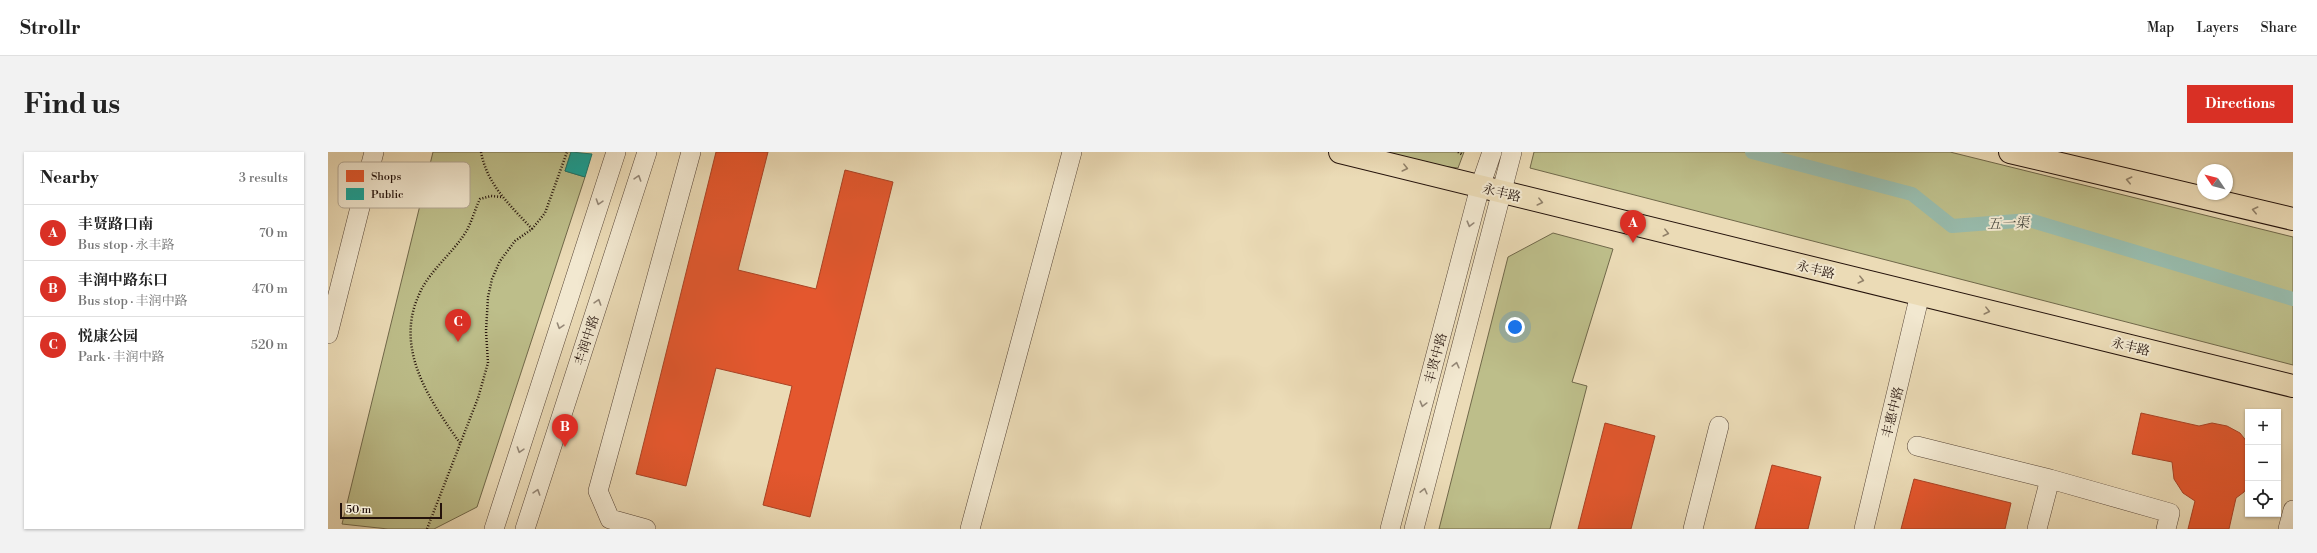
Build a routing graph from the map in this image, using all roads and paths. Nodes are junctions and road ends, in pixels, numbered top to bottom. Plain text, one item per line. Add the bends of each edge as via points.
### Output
1 (374, 152) edge
2 (481, 152) edge
3 (567, 152) edge
4 (616, 152) edge
5 (647, 152) edge
6 (691, 152) edge
7 (1072, 152) edge
8 (1340, 152) edge
9 (1458, 152) edge
10 (1492, 152) edge
11 (1512, 152) edge
12 (2010, 152) edge
13 (1463, 155) dead end
14 (371, 162) edge
15 (1480, 187) junction
16 (1502, 192) junction
17 (502, 197) junction
18 (360, 208) edge
19 (2293, 219) edge
20 (532, 229) junction
21 (1920, 294) junction
22 (328, 334) edge
23 (2293, 386) edge
24 (1719, 426) dead end
25 (460, 443) junction
26 (1917, 446) dead end
27 (2050, 479) junction
28 (2293, 510) edge
29 (427, 529) edge
30 (494, 529) edge
31 (525, 529) edge
32 (646, 529) edge
33 (970, 529) edge
34 (1390, 529) edge
35 (1414, 529) edge
36 (1693, 529) edge
37 (1864, 529) edge
38 (2037, 529) edge
39 (2166, 529) edge
40 (2288, 529) edge

1 - 14 street
2 - 17 path via 489,177
3 - 20 path via 545,213
4 -> 30 street
31 -> 5 street, 丰润中路
6 - 32 street via 598,491 610,519
7 - 33 street
8 -> 15 main road, 永丰路
9 - 13 path
10 - 15 street, 丰贤中路
11 - 16 street, 丰贤中路
19 -> 12 main road
15 - 16 main road, 永丰路
15 -> 34 street, 丰贤中路
16 -> 21 main road, 永丰路
35 -> 16 street, 丰贤中路
17 - 20 path
17 - 25 path via 480,199 467,230 434,271 418,296 413,315 414,362 439,414
18 - 22 street
20 - 25 path via 515,241 500,260 492,279 486,331 488,363 478,398
21 -> 23 main road, 永丰路
21 - 37 street, 丰惠中路
24 - 36 street
25 - 29 path
26 - 27 street
27 - 38 street
27 - 39 street via 2170,512
28 - 40 street

